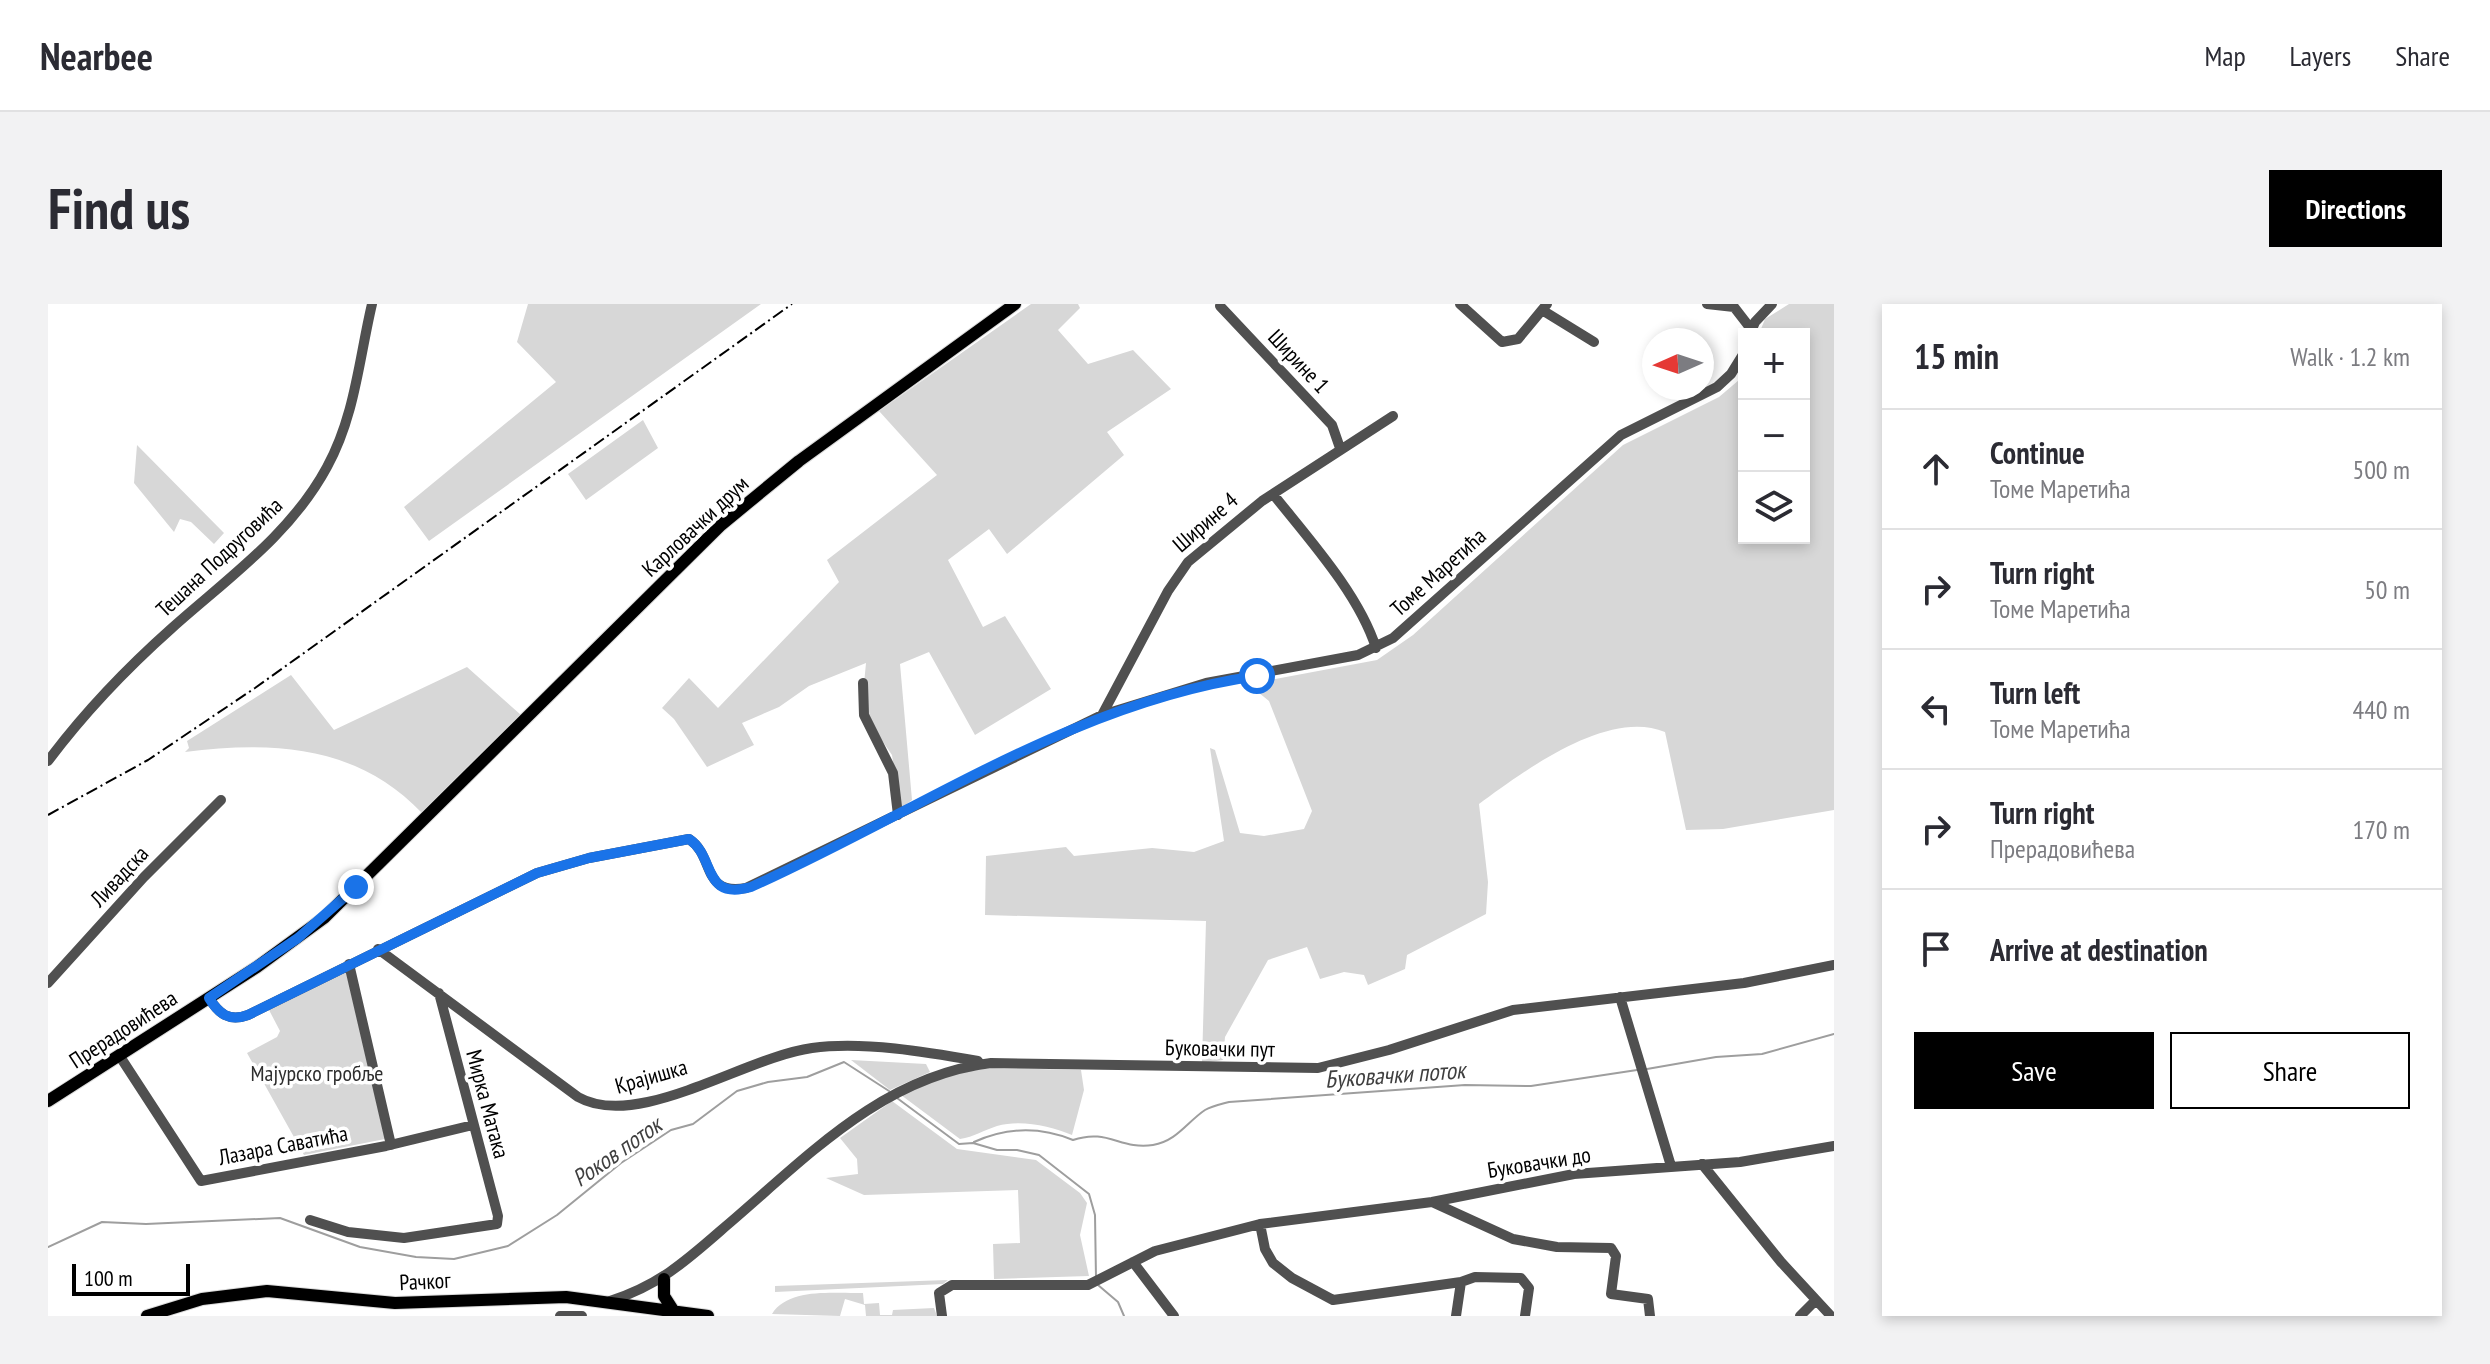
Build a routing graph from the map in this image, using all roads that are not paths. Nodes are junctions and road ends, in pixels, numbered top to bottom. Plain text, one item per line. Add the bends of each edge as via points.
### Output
1 (372, 304) edge
2 (1015, 304) edge
3 (1460, 304) edge
4 (1707, 304) edge
5 (1772, 304) edge
6 (1220, 306) dead end
7 (1734, 306) edge
8 (1544, 307) edge
9 (1749, 328) edge
10 (1753, 328) edge
11 (1594, 342) dead end
12 (1738, 363) edge
13 (1393, 416) dead end
14 (1340, 448) junction
15 (1273, 494) junction
16 (1376, 648) junction
17 (863, 683) dead end
18 (1102, 715) junction
19 (48, 761) edge
20 (221, 800) dead end
21 (898, 815) junction
22 (405, 839) joint
23 (378, 949) junction
24 (349, 964) junction
25 (1834, 965) edge
26 (48, 983) edge
27 (439, 993) junction
28 (1620, 997) junction
29 (209, 998) junction
30 (932, 1053) junction
31 (119, 1055) junction
32 (991, 1063) junction
33 (936, 1074) junction
34 (48, 1101) edge
35 (473, 1125) junction
36 (1831, 1144) edge
37 (391, 1145) junction
38 (1702, 1164) junction
39 (1671, 1166) junction
40 (1432, 1202) junction
41 (310, 1220) dead end
42 (1260, 1224) junction
43 (1133, 1262) junction
44 (664, 1279) junction
45 (1461, 1282) junction
46 (1816, 1300) junction
47 (610, 1301) junction
48 (673, 1310) junction
49 (147, 1316) edge
50 (708, 1316) edge
51 (942, 1316) edge
52 (1174, 1316) edge
53 (1456, 1316) edge
54 (1525, 1316) edge
55 (1650, 1316) edge
56 (1800, 1316) edge
57 (1831, 1316) edge

1 - 19 street, Тешана Подруговића via 349,415 301,508 270,543 129,668
2 - 22 main road, Карловачки друм via 738,510
3 - 8 street via 1502,342 1518,339
4 - 7 street
5 - 10 street
6 - 14 street, Ширине 1 via 1332,425
7 - 9 street
8 - 11 street
12 - 16 street, Томе Маретића via 1717,387 1621,435 1408,628
13 - 14 street, Ширине 4
14 - 15 street, Ширине 4
15 - 16 street via 1332,571
15 - 18 street, Ширине 4 via 1180,570
16 - 18 street, Томе Маретића via 1206,683
17 - 21 street via 864,715 893,773
18 - 21 street, Томе Маретића
20 - 26 street, Ливадска
21 - 23 street, Томе Маретића via 740,890 718,884 700,849 686,839 553,867
22 - 29 main road, Прерадовићева via 324,918
23 - 24 street, Томе Маретића
23 - 27 street, Крајишка
24 - 29 street, Томе Маретића via 239,1019 217,1011
24 - 37 street
25 - 28 street, Буковачки пут via 1744,983
27 - 30 street, Крајишка via 578,1097 608,1108 654,1101 804,1049
27 - 35 street, Мирка Матака
28 - 32 street, Буковачки пут via 1504,1012 1318,1068
28 - 39 street
29 - 31 main road, Прерадовићева
30 - 32 street, Крајишка
30 - 33 street via 939,1060
31 - 34 main road, Прерадовићева
31 - 37 street, Лазара Саватића via 201,1181
32 - 33 street, Буковачки пут
33 - 44 street, Буковачки пут via 892,1094 847,1124
35 - 37 street, Лазара Саватића
35 - 41 street, Мирка Матака via 497,1224 402,1238 348,1232
36 - 38 street, Буковачки до
38 - 39 street, Буковачки до
38 - 46 street
39 - 40 street, Буковачки до via 1574,1174
40 - 42 street, Буковачки до
40 - 55 street via 1513,1239 1614,1249 1610,1292 1650,1300
42 - 43 street, Буковачки до via 1176,1244
42 - 45 street via 1273,1263 1333,1300
43 - 51 street, Буковачки до via 1088,1285 952,1285 939,1293
43 - 52 street
44 - 47 street, Буковачки пут
44 - 48 main road via 664,1296
45 - 53 street
45 - 54 street via 1475,1277 1526,1281
46 - 56 street
46 - 57 street
47 - 48 main road, Рачког
47 - 49 main road, Рачког via 539,1296 395,1303 267,1291 202,1299
48 - 50 main road, Рачког

